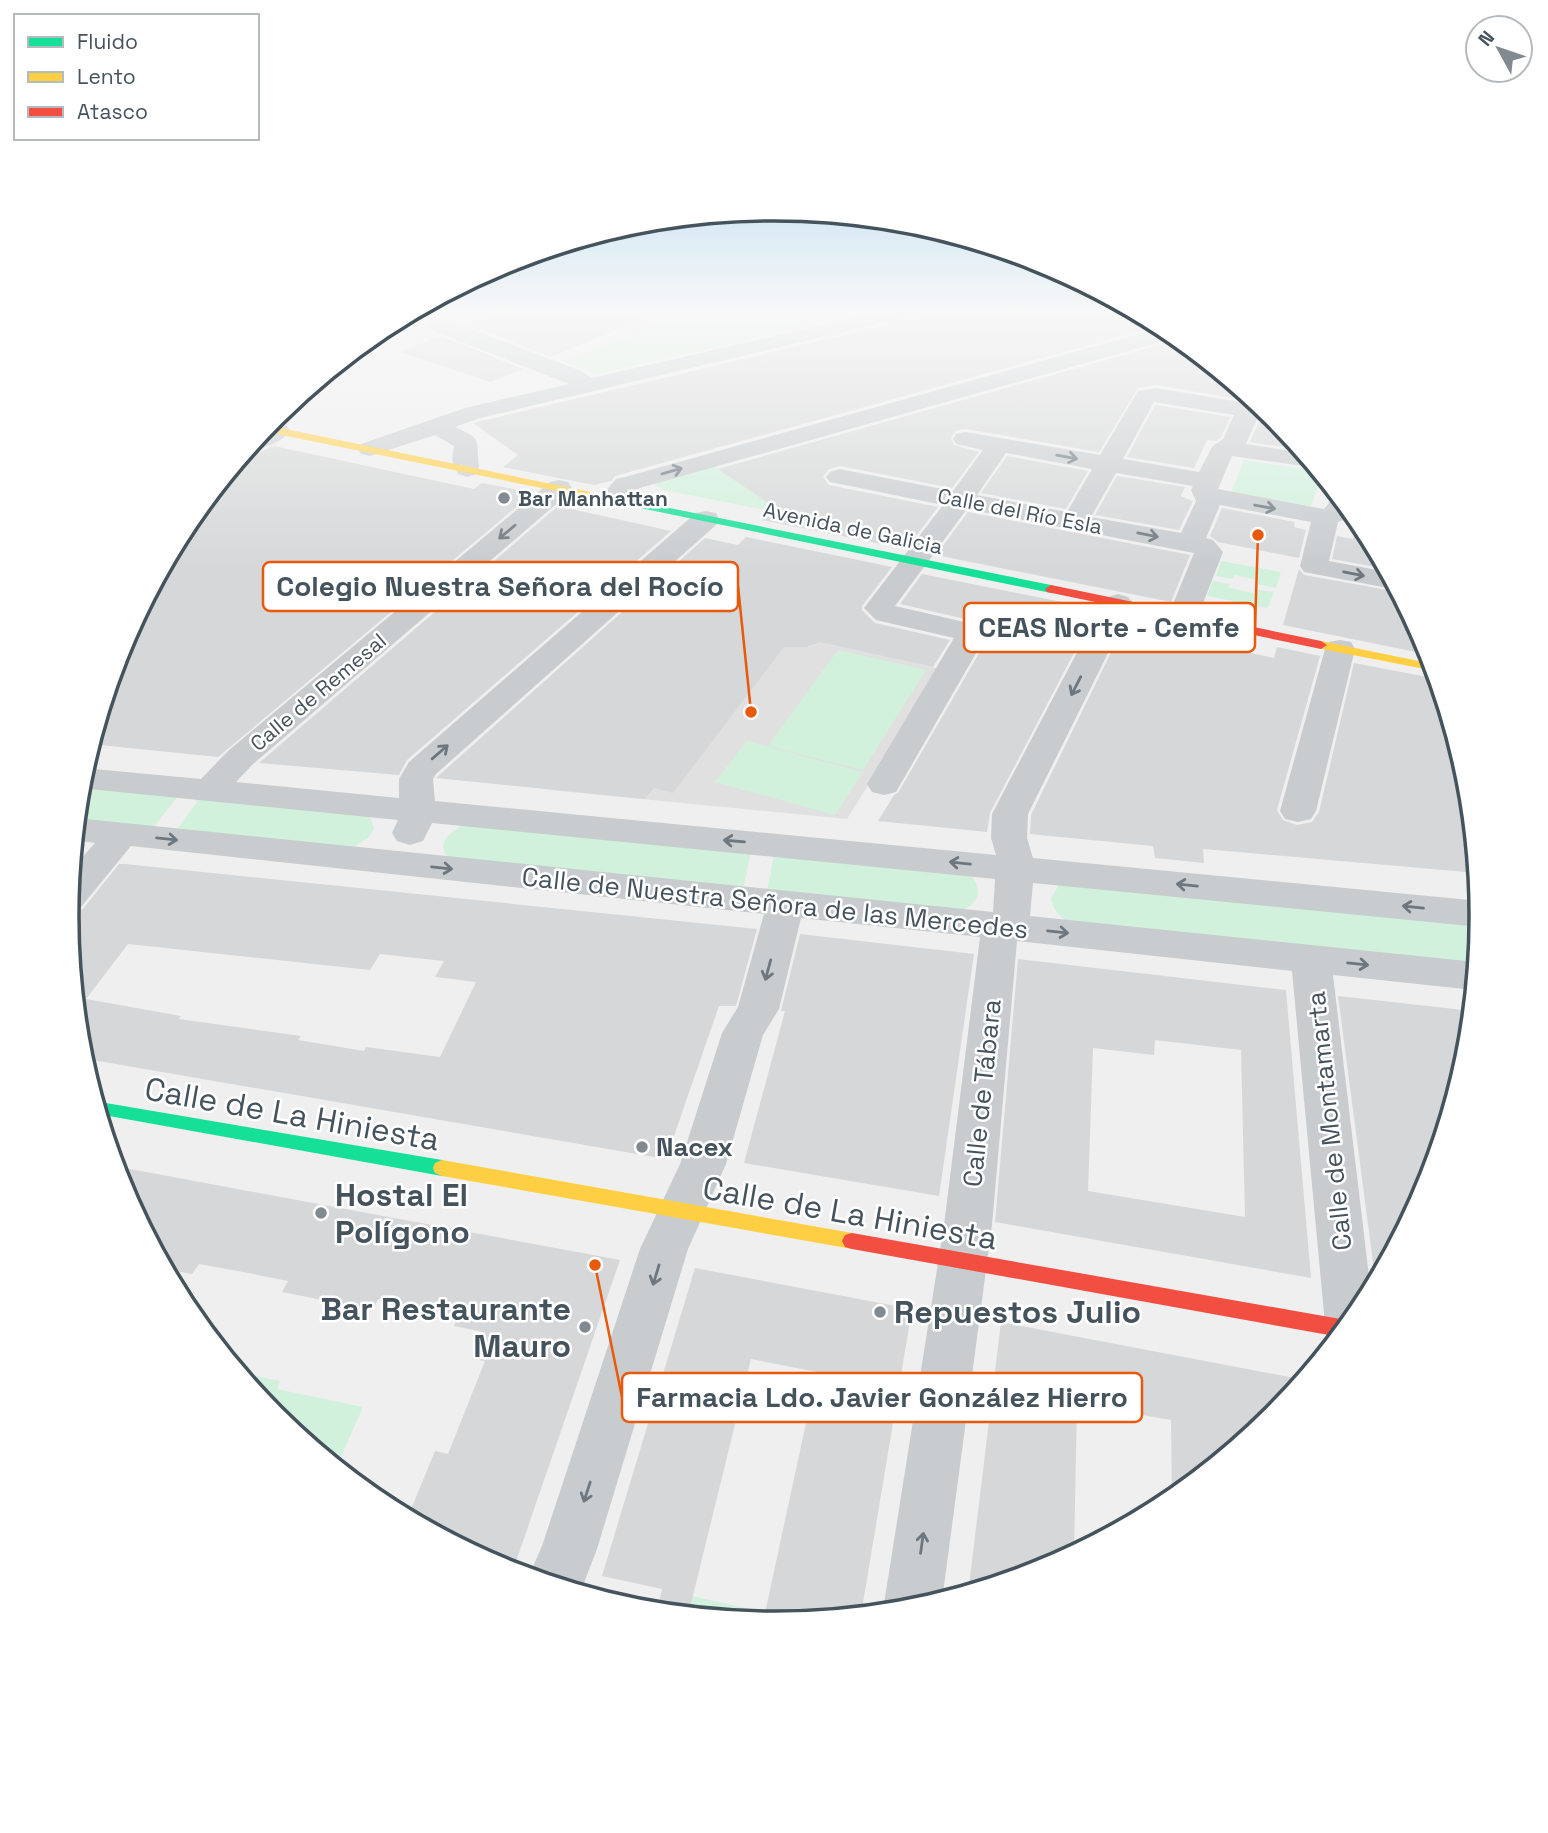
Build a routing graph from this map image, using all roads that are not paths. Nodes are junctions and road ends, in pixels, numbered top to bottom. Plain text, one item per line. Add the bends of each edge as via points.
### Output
1 (540, 398) edge
2 (936, 398) edge
3 (1144, 398) edge
4 (1170, 398) edge
5 (1246, 407) edge
6 (1253, 413) edge
7 (428, 428) junction
8 (276, 431) edge
9 (965, 439) dead end
10 (999, 445) junction
11 (1228, 448) junction
12 (370, 449) junction
13 (421, 459) junction
14 (1298, 460) edge
15 (1107, 464) junction
16 (467, 469) junction
17 (839, 477) dead end
18 (559, 488) junction
19 (1208, 488) junction
20 (612, 499) junction
21 (960, 500) junction
22 (1335, 506) edge
23 (1337, 509) edge
24 (706, 519) junction
25 (1075, 522) junction
26 (1196, 544) junction
27 (914, 561) junction
28 (1382, 580) edge
29 (1118, 603) junction
30 (1182, 616) junction
31 (1340, 649) junction
32 (1422, 666) edge
33 (92, 779) edge
34 (884, 784) dead end
35 (209, 791) junction
36 (419, 811) junction
37 (1298, 811) dead end
38 (85, 830) edge
39 (122, 834) junction
40 (396, 863) junction
41 (1015, 868) junction
42 (80, 884) edge
43 (786, 904) junction
44 (1469, 913) edge
45 (1006, 927) junction
46 (1311, 959) junction
47 (1467, 975) edge
48 (106, 1109) edge
49 (681, 1212) junction
50 (963, 1261) junction
51 (1348, 1308) edge
52 (1335, 1327) edge
53 (558, 1577) edge
54 (914, 1597) edge

1 - 7 street
20 -> 2 street via 635,481
3 - 15 street
4 - 5 street
6 - 11 street
7 - 12 street via 400,442
7 - 13 street via 415,442
7 - 16 street via 467,443
8 - 12 main road, Avenida de Galicia
9 - 10 street
10 -> 15 street
10 - 21 street
11 - 14 street
11 - 19 street via 1221,452
12 - 13 main road, Avenida de Galicia
13 - 16 main road, Avenida de Galicia
15 - 19 street
15 - 25 street
16 - 18 main road, Avenida de Galicia
17 - 21 street, Calle del Río Esla
18 - 20 main road, Avenida de Galicia
18 -> 35 street, Calle de Remesal via 240,758
19 -> 22 street
19 - 26 street
20 - 24 main road, Avenida de Galicia
21 - 25 street, Calle del Río Esla
21 - 27 street
23 -> 28 street via 1325,523 1314,566
24 - 27 main road, Avenida de Galicia
36 -> 24 street via 416,782 421,769
25 -> 26 street, Calle del Río Esla
26 - 30 street via 1209,552
27 - 29 main road, Avenida de Galicia
27 - 34 street via 880,611 962,630 971,638
29 - 30 main road, Avenida de Galicia
29 -> 41 street, Calle de Tábara via 1011,811 1009,834
30 - 31 main road, Avenida de Galicia
31 - 32 main road, Avenida de Galicia
31 - 37 street
33 - 35 street
35 - 36 street
36 - 40 street
41 -> 36 street
38 - 39 street, Calle de Nuestra Señora de las Mercedes
39 -> 40 street, Calle de Nuestra Señora de las Mercedes
39 - 42 street
40 -> 43 street, Calle de Nuestra Señora de las Mercedes
44 -> 41 street
41 - 45 street, Calle de Tábara via 1013,911
43 - 45 street, Calle de Nuestra Señora de las Mercedes
43 -> 49 street via 758,1009 743,1033 703,1164
45 -> 46 street, Calle de Nuestra Señora de las Mercedes
45 - 50 street, Calle de Tábara via 998,940
46 -> 47 street, Calle de Nuestra Señora de las Mercedes
46 - 51 street, Calle de Montamarta
48 - 49 main road, Calle de La Hiniesta
49 - 50 main road, Calle de La Hiniesta
49 -> 53 street via 664,1249
50 - 52 main road, Calle de La Hiniesta
54 -> 50 street, Calle de Tábara

